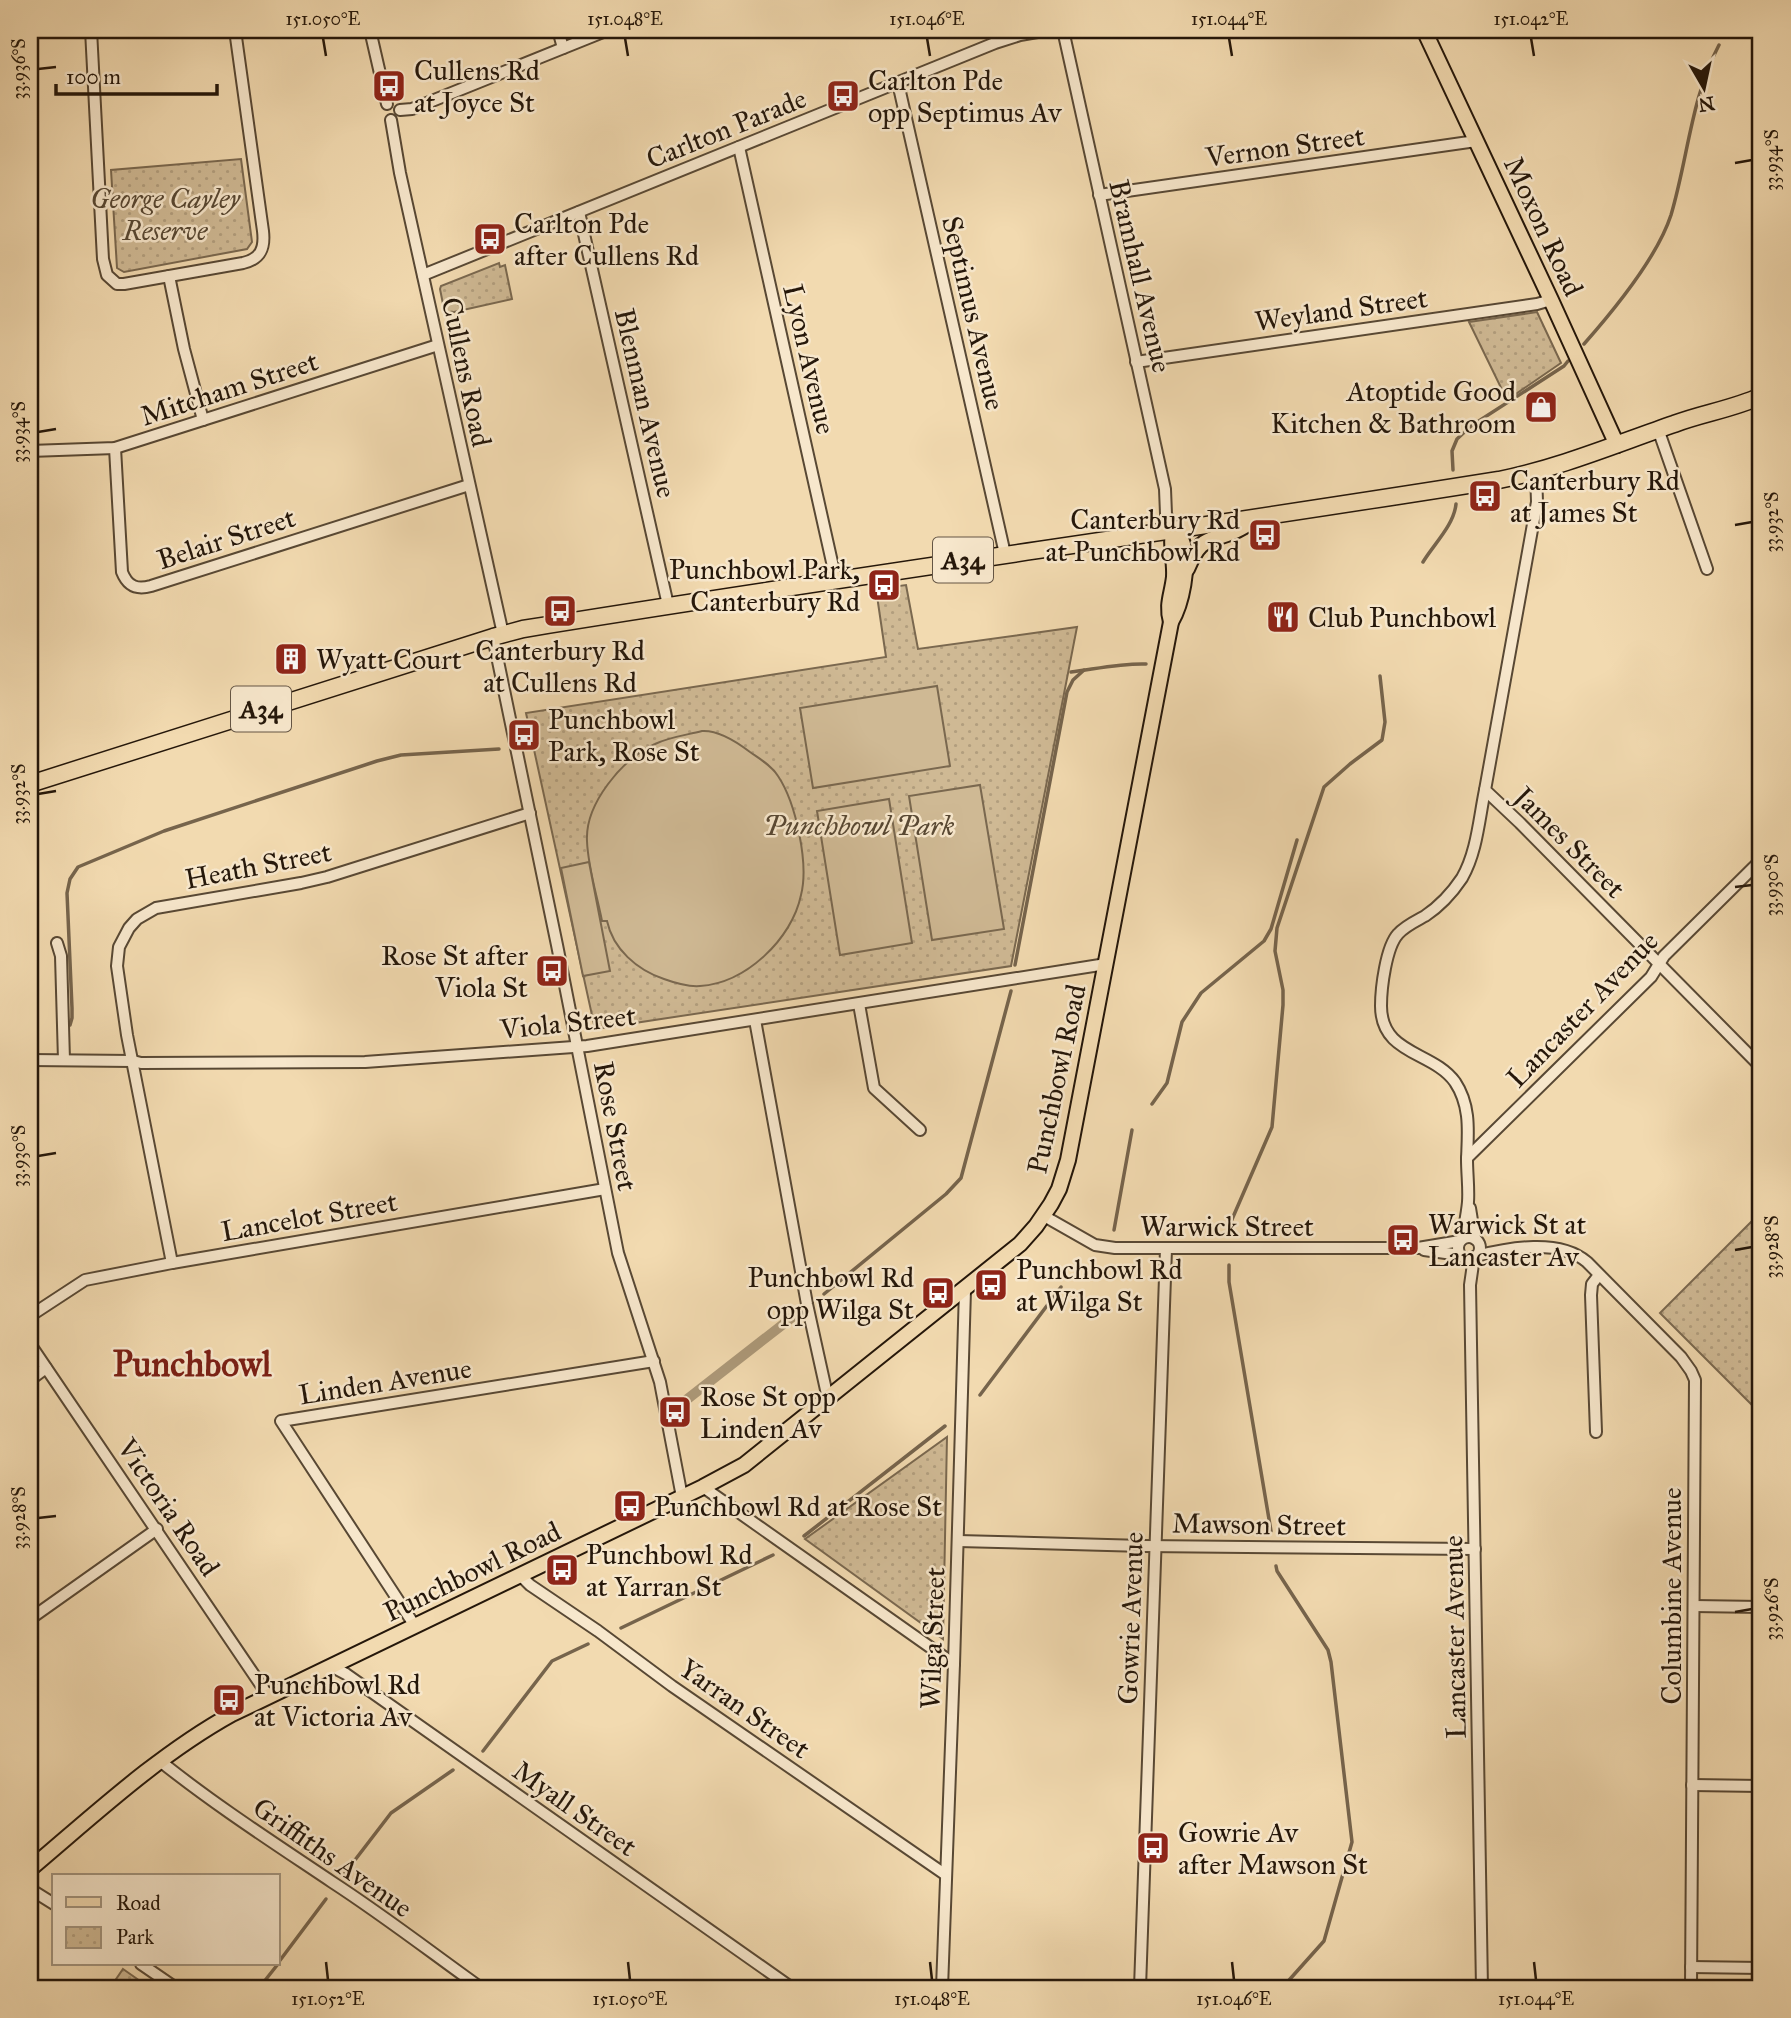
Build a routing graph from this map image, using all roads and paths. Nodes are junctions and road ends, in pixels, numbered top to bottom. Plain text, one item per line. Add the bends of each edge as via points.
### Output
1 (91, 30) edge
2 (235, 30) edge
3 (370, 30) edge
4 (558, 30) edge
5 (608, 30) edge
6 (1049, 30) edge
7 (1063, 30) edge
8 (1424, 30) edge
9 (564, 48) junction
10 (898, 83) junction
11 (387, 104) junction
12 (400, 110) junction
13 (391, 120) junction
14 (1476, 141) junction
15 (739, 148) junction
16 (1099, 195) junction
17 (579, 212) junction
18 (423, 275) junction
19 (169, 276) junction
20 (1551, 300) junction
21 (438, 345) junction
22 (1136, 362) junction
23 (1761, 396) edge
24 (203, 420) junction
25 (1658, 429) junction
26 (1617, 445) junction
27 (115, 449) junction
28 (30, 451) edge
29 (1536, 472) junction
30 (469, 485) junction
31 (1259, 517) junction
32 (1173, 531) junction
33 (1005, 554) junction
34 (1707, 569) dead end
35 (1185, 573) junction
36 (836, 580) junction
37 (668, 605) junction
38 (1171, 622) junction
39 (498, 635) junction
40 (30, 784) edge
41 (1485, 790) junction
42 (530, 813) junction
43 (1761, 860) edge
44 (57, 943) dead end
45 (1106, 964) junction
46 (1659, 964) junction
47 (859, 1004) junction
48 (755, 1020) junction
49 (578, 1047) junction
50 (30, 1060) edge
51 (64, 1060) junction
52 (133, 1061) junction
53 (1761, 1067) edge
54 (920, 1130) dead end
55 (1467, 1158) junction
56 (605, 1189) junction
57 (1468, 1202) junction
58 (1044, 1216) junction
59 (1461, 1240) junction
60 (1476, 1240) junction
61 (1418, 1248) junction
62 (1510, 1248) junction
63 (1166, 1249) junction
64 (1461, 1256) junction
65 (1475, 1256) junction
66 (172, 1263) junction
67 (1599, 1275) junction
68 (1470, 1285) junction
69 (965, 1290) junction
70 (30, 1316) edge
71 (30, 1344) edge
72 (654, 1361) junction
73 (46, 1368) junction
74 (30, 1380) edge
75 (828, 1399) junction
76 (1596, 1432) dead end
77 (703, 1487) junction
78 (682, 1497) junction
79 (157, 1530) junction
80 (958, 1541) junction
81 (1156, 1546) junction
82 (1475, 1549) junction
83 (520, 1575) junction
84 (1694, 1606) junction
85 (1761, 1607) edge
86 (30, 1619) edge
87 (415, 1626) junction
88 (954, 1664) junction
89 (331, 1667) junction
90 (269, 1697) junction
91 (160, 1761) junction
92 (1692, 1785) junction
93 (1761, 1786) edge
94 (30, 1869) edge
95 (946, 1875) junction
96 (30, 1889) edge
97 (52, 1903) edge
98 (144, 1966) edge
99 (1691, 1967) junction
100 (1761, 1968) edge
101 (176, 1988) edge
102 (481, 1988) edge
103 (792, 1988) edge
104 (942, 1988) edge
105 (1140, 1988) edge
106 (1482, 1988) edge
107 (1691, 1988) edge

1 - 19 street via 107,275 117,284
2 - 19 street via 264,239 262,252 251,261
3 - 11 street
4 - 9 street
5 - 9 street
6 - 10 street, Carlton Parade via 1008,38
7 - 16 street, Bramhall Avenue
8 - 14 main road, Moxon Road
9 - 12 street
10 - 15 street, Carlton Parade
10 - 33 street, Septimus Avenue
11 - 12 street via 396,104
11 - 13 street via 383,115
12 - 13 street
13 - 18 street, Cullens Road
14 - 16 street, Vernon Street
14 - 20 main road, Moxon Road
15 - 17 street, Carlton Parade
15 - 36 street, Lyon Avenue
16 - 22 street, Bramhall Avenue
17 - 18 street, Carlton Parade
17 - 37 street, Blenman Avenue
18 - 21 street, Cullens Road
19 - 24 street
20 - 22 street, Weyland Street
20 - 26 main road, Moxon Road
21 - 24 street, Mitcham Street
21 - 30 street, Cullens Road
22 - 32 street, Bramhall Avenue
23 - 25 highway, A34
24 - 27 street, Mitcham Street
25 - 26 highway, A34
25 - 34 street
26 - 29 highway, A34
27 - 28 street, Mitcham Street
27 - 30 street, Belair Street via 122,572 130,585 143,588
29 - 31 highway, A34
29 - 41 street, James Street via 1537,502
30 - 39 street, Cullens Road
31 - 32 highway, A34
31 - 35 main road via 1204,543
32 - 33 highway, A34
32 - 35 main road, Punchbowl Road via 1183,542
32 - 38 main road, Punchbowl Road
33 - 36 highway, A34
35 - 38 main road, Punchbowl Road via 1179,609
36 - 37 highway, A34
37 - 39 highway, A34
38 - 45 main road, Punchbowl Road
39 - 40 highway, A34
39 - 42 street, Rose Street
41 - 46 street, James Street
41 - 55 street via 1467,868 1444,901 1394,940 1381,1003 1393,1039 1443,1068 1460,1091 1469,1131
42 - 49 street, Rose Street
42 - 52 street, Heath Street via 327,877 147,912 129,928 117,956
43 - 46 street, Lancaster Avenue
44 - 51 street
45 - 47 street, Viola Street
45 - 58 main road, Punchbowl Road via 1068,1160
46 - 53 street, James Street
46 - 55 street, Lancaster Avenue
47 - 48 street, Viola Street
47 - 54 street via 874,1088
48 - 49 street, Viola Street
48 - 75 street
49 - 52 street, Viola Street via 365,1062
49 - 56 street, Rose Street
50 - 51 street, Viola Street
51 - 52 street, Viola Street
52 - 66 street, Heath Street
55 - 57 street
56 - 66 street, Lancelot Street
56 - 72 street, Rose Street via 618,1253
57 - 59 street
57 - 60 street
58 - 63 street, Warwick Street via 1101,1247
58 - 69 main road, Punchbowl Road via 1020,1244
59 - 60 street
59 - 61 street, Warwick Street
59 - 64 street
60 - 62 street
60 - 65 street via 1479,1250
61 - 63 street, Warwick Street
61 - 64 street, Warwick Street
62 - 65 street
62 - 67 street, Columbine Avenue via 1562,1249 1575,1253
63 - 81 street, Gowrie Avenue
64 - 65 street
64 - 68 street, Lancaster Avenue
65 - 68 street, Lancaster Avenue
66 - 70 street, Lancelot Street via 85,1280
67 - 76 street via 1591,1295
67 - 84 street, Columbine Avenue via 1686,1363 1695,1380
68 - 82 street, Lancaster Avenue
69 - 75 main road, Punchbowl Road
69 - 80 street, Wilga Street
71 - 73 street, Victoria Road
72 - 78 street, Rose Street
72 - 87 street, Linden Avenue via 281,1421
73 - 74 street
73 - 79 street, Victoria Road
75 - 77 main road, Punchbowl Road via 744,1465
77 - 78 main road, Punchbowl Road
77 - 88 street
78 - 83 main road, Punchbowl Road
79 - 86 street
79 - 90 street, Victoria Road
80 - 81 street, Mawson Street
80 - 88 street, Wilga Street
81 - 82 street, Mawson Street
81 - 105 street, Gowrie Avenue
82 - 106 street, Lancaster Avenue
83 - 87 main road, Punchbowl Road
83 - 95 street, Yarran Street
84 - 85 street
84 - 92 street, Columbine Avenue
87 - 89 main road, Punchbowl Road
88 - 95 street, Wilga Street
89 - 90 main road, Punchbowl Road
89 - 103 street, Myall Street
90 - 91 main road, Punchbowl Road via 200,1732
91 - 94 main road, Punchbowl Road
91 - 102 street, Griffiths Avenue
92 - 93 street
92 - 99 street, Columbine Avenue
95 - 104 street, Wilga Street
96 - 97 street
98 - 101 street
99 - 100 street
99 - 107 street, Columbine Avenue

